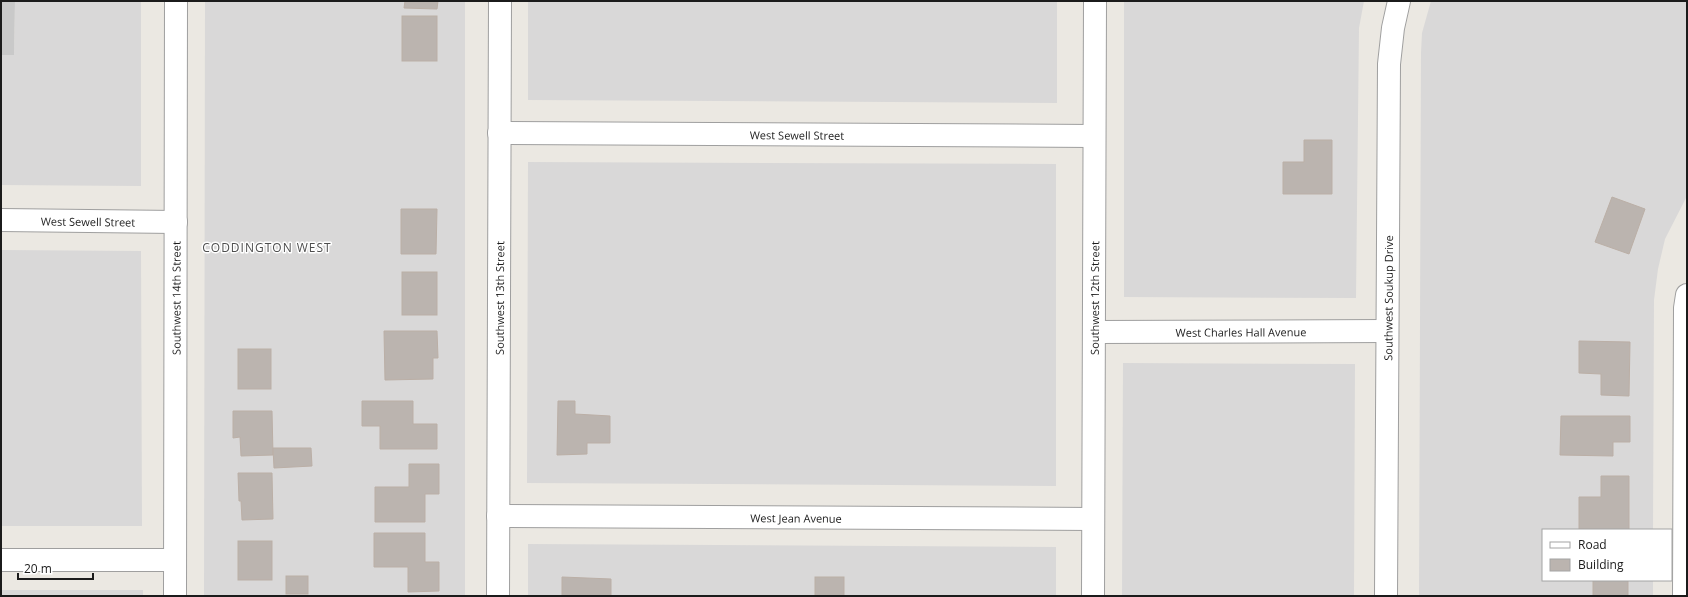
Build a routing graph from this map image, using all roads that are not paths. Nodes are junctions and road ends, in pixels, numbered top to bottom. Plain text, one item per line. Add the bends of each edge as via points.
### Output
1 (176, 1) edge
2 (500, 1) edge
3 (1095, 1) edge
4 (1399, 1) edge
5 (499, 133) junction
6 (1094, 136) junction
7 (1, 220) edge
8 (176, 222) junction
9 (1687, 295) edge
10 (1387, 331) junction
11 (1094, 332) junction
12 (1686, 506) edge
13 (498, 516) junction
14 (1093, 519) junction
15 (1, 560) edge
16 (175, 560) junction
17 (174, 596) edge
18 (498, 596) edge
19 (1093, 596) edge
20 (1386, 596) edge
21 (1684, 596) edge

1 - 8 street, Southwest 14th Street
2 - 5 street, Southwest 13th Street
3 - 6 street, Southwest 12th Street
4 - 10 street, Southwest Soukup Drive via 1389,64
5 - 6 street, West Sewell Street
5 - 13 street, Southwest 13th Street
6 - 11 street, Southwest 12th Street
7 - 8 street, West Sewell Street
8 - 16 street, Southwest 14th Street
9 - 12 street
10 - 11 street, West Charles Hall Avenue
10 - 20 street, Southwest Soukup Drive
11 - 14 street, Southwest 12th Street
12 - 21 street
13 - 14 street, West Jean Avenue
13 - 18 street, Southwest 13th Street
14 - 19 street, Southwest 12th Street
15 - 16 street
16 - 17 street, Southwest 14th Street

